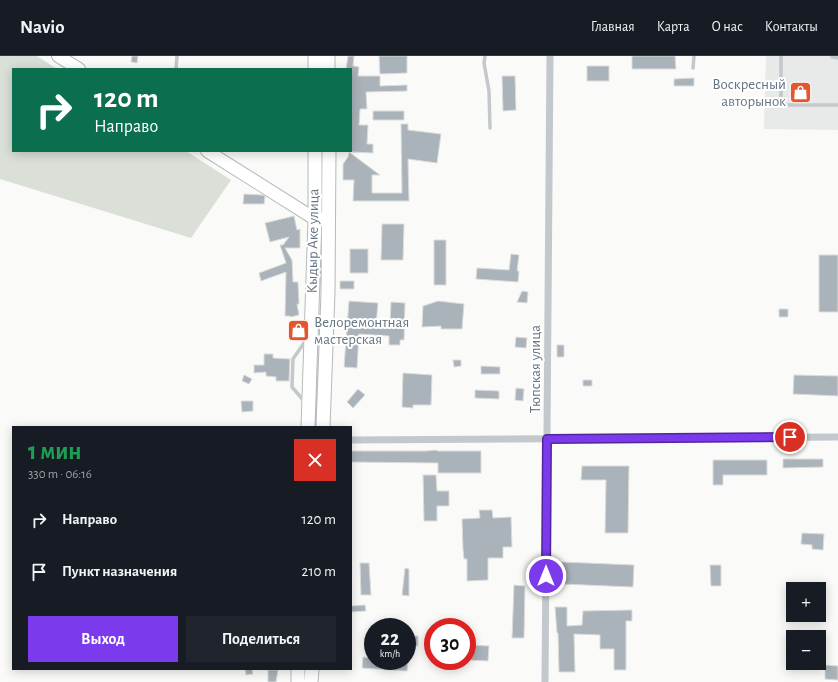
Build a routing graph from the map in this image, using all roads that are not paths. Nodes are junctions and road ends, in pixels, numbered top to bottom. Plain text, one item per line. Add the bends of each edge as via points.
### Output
1 (58, 56) edge
2 (177, 56) edge
3 (315, 56) edge
4 (328, 56) edge
5 (485, 56) edge
6 (550, 56) edge
7 (694, 56) edge
8 (781, 56) edge
9 (832, 56) edge
10 (838, 58) edge
11 (77, 68) edge
12 (176, 68) edge
13 (315, 68) edge
14 (328, 68) edge
15 (693, 68) dead end
16 (838, 105) edge
17 (490, 128) dead end
18 (209, 152) edge
19 (315, 152) edge
20 (329, 152) edge
21 (315, 219) junction
22 (329, 219) junction
23 (308, 426) edge
24 (323, 426) edge
25 (838, 437) edge
26 (547, 439) junction
27 (352, 440) edge
28 (298, 670) edge
29 (312, 670) edge
30 (298, 682) edge
31 (311, 682) edge
32 (545, 682) edge

1 - 11 main road
2 - 12 lane
3 - 13 highway
4 - 14 highway
5 - 17 lane
6 - 26 street, Тюпская улица
7 - 15 lane
8 - 16 lane via 781,105
9 - 10 lane
18 - 21 main road
19 - 21 highway, Кыдыр Аке улица
20 - 22 highway, Кыдыр Аке улица
21 - 22 main road
21 - 23 highway, Кыдыр Аке улица
22 - 24 highway, Кыдыр Аке улица
25 - 26 street
26 - 27 street
26 - 32 street, Тюпская улица
28 - 30 highway
29 - 31 highway

